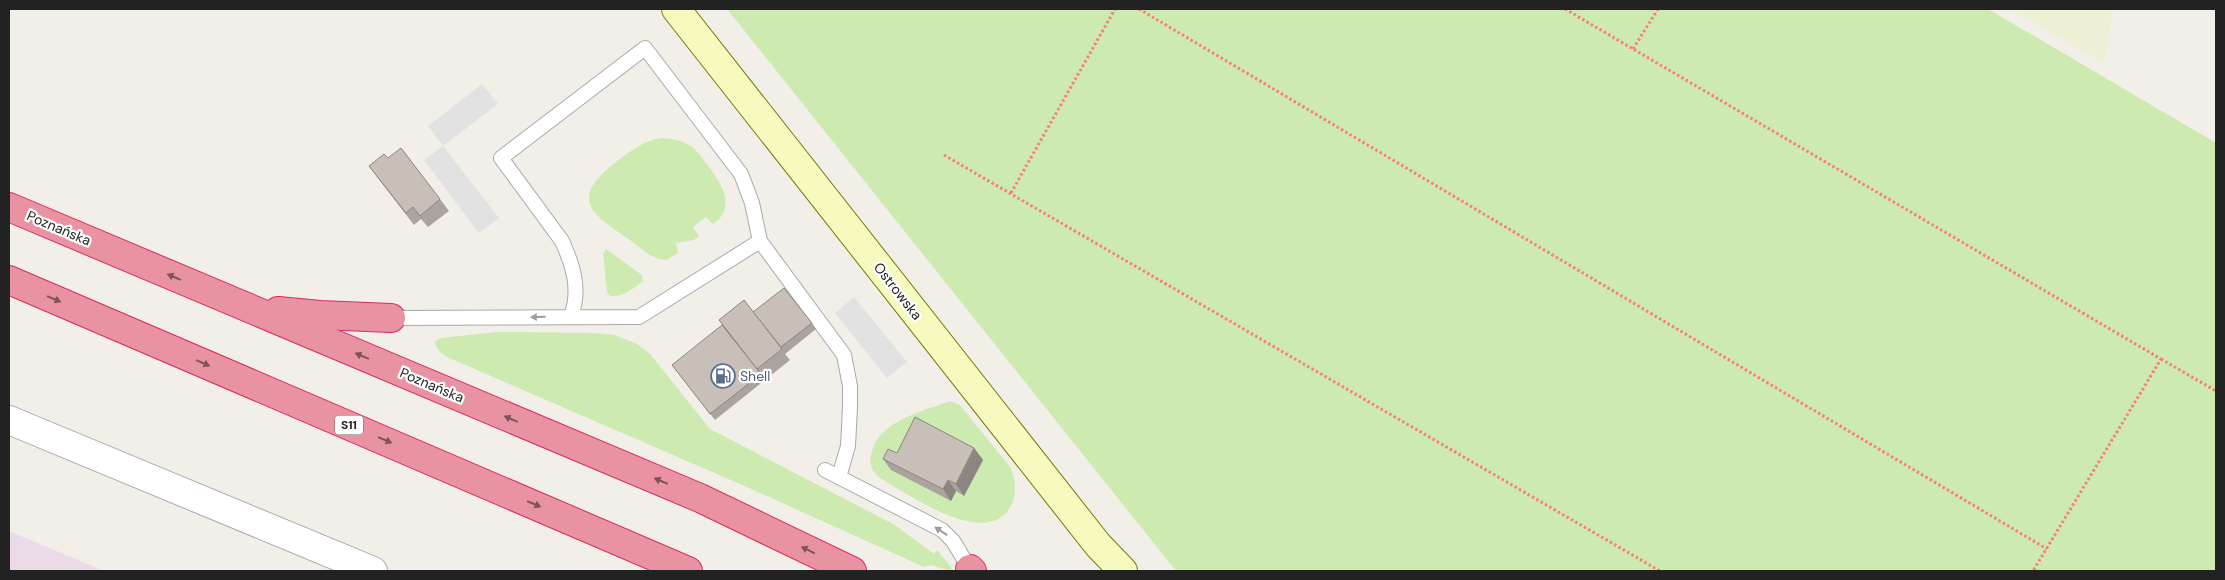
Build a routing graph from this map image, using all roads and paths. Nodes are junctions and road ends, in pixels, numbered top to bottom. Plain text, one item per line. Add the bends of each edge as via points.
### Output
1 (676, 9) edge
2 (1115, 9) edge
3 (1139, 9) edge
4 (1565, 9) edge
5 (1658, 9) edge
6 (1633, 49) junction
7 (944, 155) dead end
8 (1011, 194) junction
9 (9, 207) edge
10 (760, 241) junction
11 (9, 280) edge
12 (219, 296) junction
13 (571, 316) junction
14 (391, 318) joint
15 (2161, 359) junction
16 (2216, 391) edge
17 (9, 420) edge
18 (825, 470) dead end
19 (839, 477) junction
20 (2047, 549) junction
21 (971, 570) edge
22 (373, 571) edge
23 (688, 571) edge
24 (852, 571) edge
25 (1123, 571) edge
26 (1660, 571) edge
27 (2033, 571) edge

1 - 25 street, Ostrowska via 1098,546
2 - 8 path
3 - 20 path
4 - 6 path
5 - 6 path
6 - 15 path
7 - 8 path
8 - 26 path
12 -> 9 highway, Poznańska
10 - 13 lane via 639,317
10 - 13 lane via 752,203 741,174 645,48 501,158 567,251 576,285
10 - 19 lane via 844,355 850,407 848,446
11 -> 23 highway, S11
12 - 14 highway via 288,312
24 -> 12 highway, Poznańska via 700,498
13 -> 14 lane
15 - 16 path
15 - 20 path
17 - 22 street
18 - 19 lane
21 -> 19 lane via 947,534
20 - 27 path

